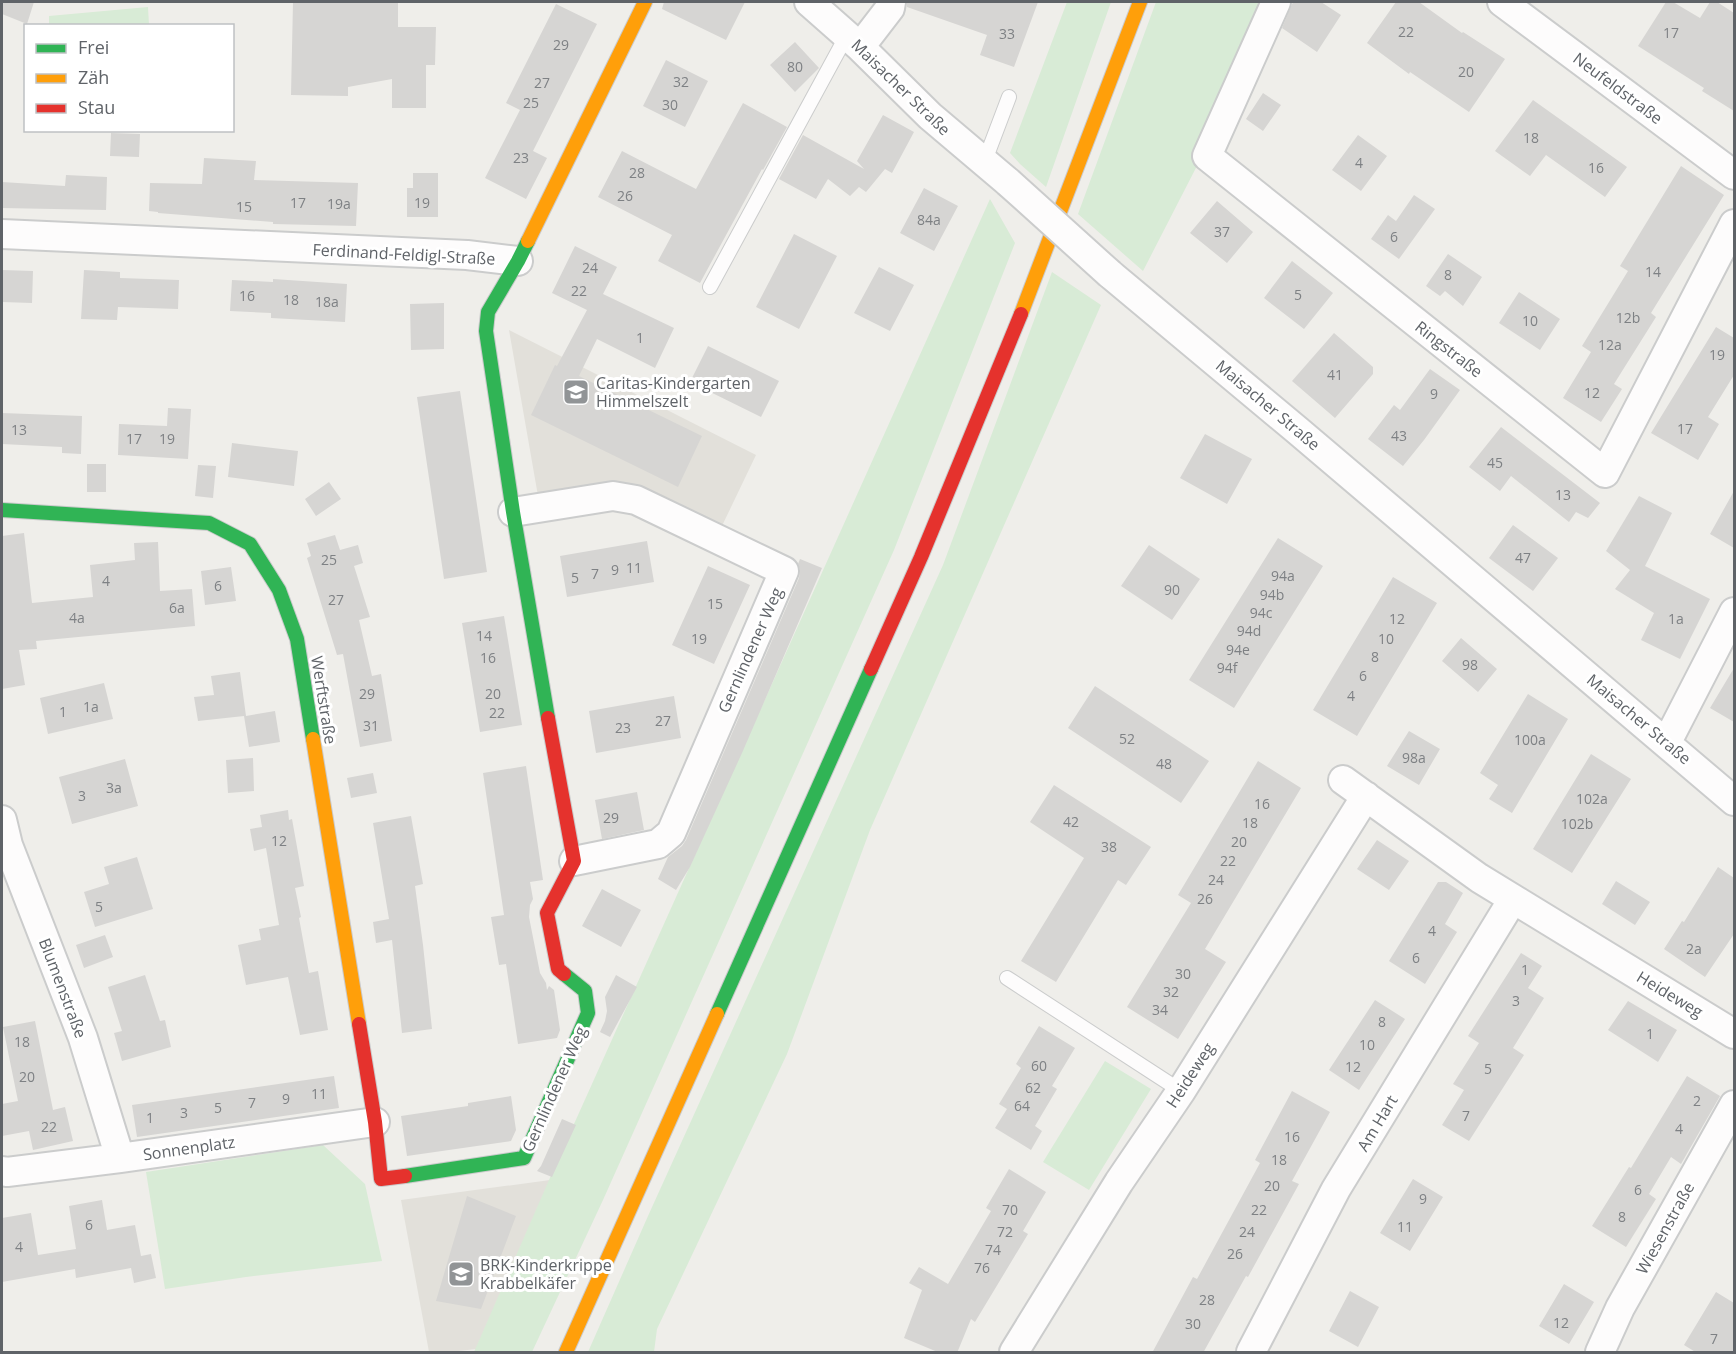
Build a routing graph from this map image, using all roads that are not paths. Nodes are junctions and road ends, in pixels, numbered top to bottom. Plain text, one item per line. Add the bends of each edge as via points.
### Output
1 (645, 2) edge
2 (809, 2) edge
3 (891, 2) edge
4 (1140, 2) edge
5 (1276, 2) edge
6 (1502, 2) edge
7 (853, 41) junction
8 (1009, 97) dead end
9 (984, 163) junction
10 (1734, 175) edge
11 (1734, 224) edge
12 (2, 234) edge
13 (518, 261) junction
14 (710, 287) dead end
15 (2, 510) edge
16 (513, 512) junction
17 (1734, 612) edge
18 (1666, 742) junction
19 (1343, 780) dead end
20 (1366, 796) junction
21 (1734, 801) edge
22 (2, 820) edge
23 (574, 861) junction
24 (1513, 899) junction
25 (1007, 978) dead end
26 (1734, 1034) edge
27 (1181, 1090) junction
28 (1734, 1105) edge
29 (375, 1122) junction
30 (120, 1158) junction
31 (2, 1170) edge
32 (381, 1179) joint
33 (566, 1353) edge
34 (1014, 1353) edge
35 (1251, 1353) edge
36 (1600, 1353) edge

1 - 13 main road, Ferdinand-Feldigl-Straße
2 - 7 street, Maisacher Straße
3 - 7 street via 890,8
4 - 33 main road via 1026,302 921,557
5 - 11 street, Ringstraße via 1206,156 1605,473
6 - 10 street, Neufeldstraße
7 - 9 street, Maisacher Straße
7 - 14 lane
8 - 9 lane
9 - 18 street, Maisacher Straße, bridge via 1110,274
12 - 13 street, Ferdinand-Feldigl-Straße via 467,255
13 - 16 main road via 488,312 486,331
15 - 29 main road, Werftstraße via 209,523 250,544 279,590 297,639
16 - 23 main road
16 - 23 street, Gernlindener Weg via 614,496 636,500 784,571 671,833 658,844
17 - 18 street
18 - 21 street, Maisacher Straße
19 - 20 street, Heideweg
20 - 24 street, Heideweg
20 - 27 street, Heideweg
22 - 30 street, Blumenstraße via 82,1038
23 - 32 main road, Gernlindener Weg via 547,913 558,969 585,991 588,1013 524,1158
24 - 26 street, Heideweg
24 - 35 street, Am Hart via 1336,1189
25 - 27 lane
27 - 34 street, Heideweg via 1119,1182
28 - 36 street, Wiesenstraße via 1620,1308
29 - 30 street, Sonnenplatz
29 - 32 main road, Werftstraße
30 - 31 street, Sonnenplatz

